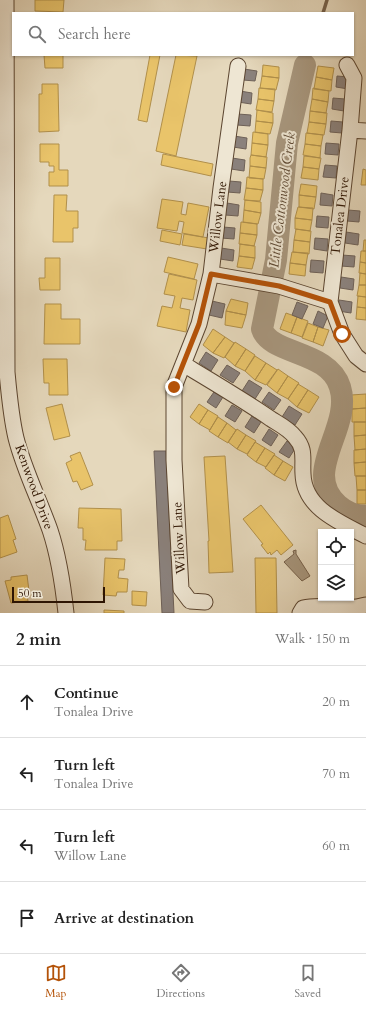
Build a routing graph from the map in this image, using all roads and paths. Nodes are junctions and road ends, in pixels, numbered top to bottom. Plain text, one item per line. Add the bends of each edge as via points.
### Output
1 (6, 0) edge
2 (347, 65) dead end
3 (238, 66) dead end
4 (350, 130) junction
5 (366, 131) edge
6 (211, 274) junction
7 (330, 302) junction
8 (183, 364) junction
9 (366, 364) edge
10 (366, 536) edge
11 (205, 602) dead end
12 (366, 605) edge
13 (66, 613) edge
14 (300, 613) edge

1 - 13 street, Kenwood Drive via 7,372 10,404 16,439 50,529 63,585
2 - 4 street, Tonalea Drive via 354,78
3 - 6 street, Willow Lane
4 - 5 street
4 - 7 street, Tonalea Drive
6 - 7 street via 272,285
6 - 8 street, Willow Lane via 199,324
7 - 9 street, Tonalea Drive via 342,334 356,356
8 - 10 street via 238,396 294,435 302,445 304,484 313,504
8 - 11 street, Willow Lane via 174,387 174,460 181,589 190,601
12 - 14 street via 351,609 313,606 303,608

